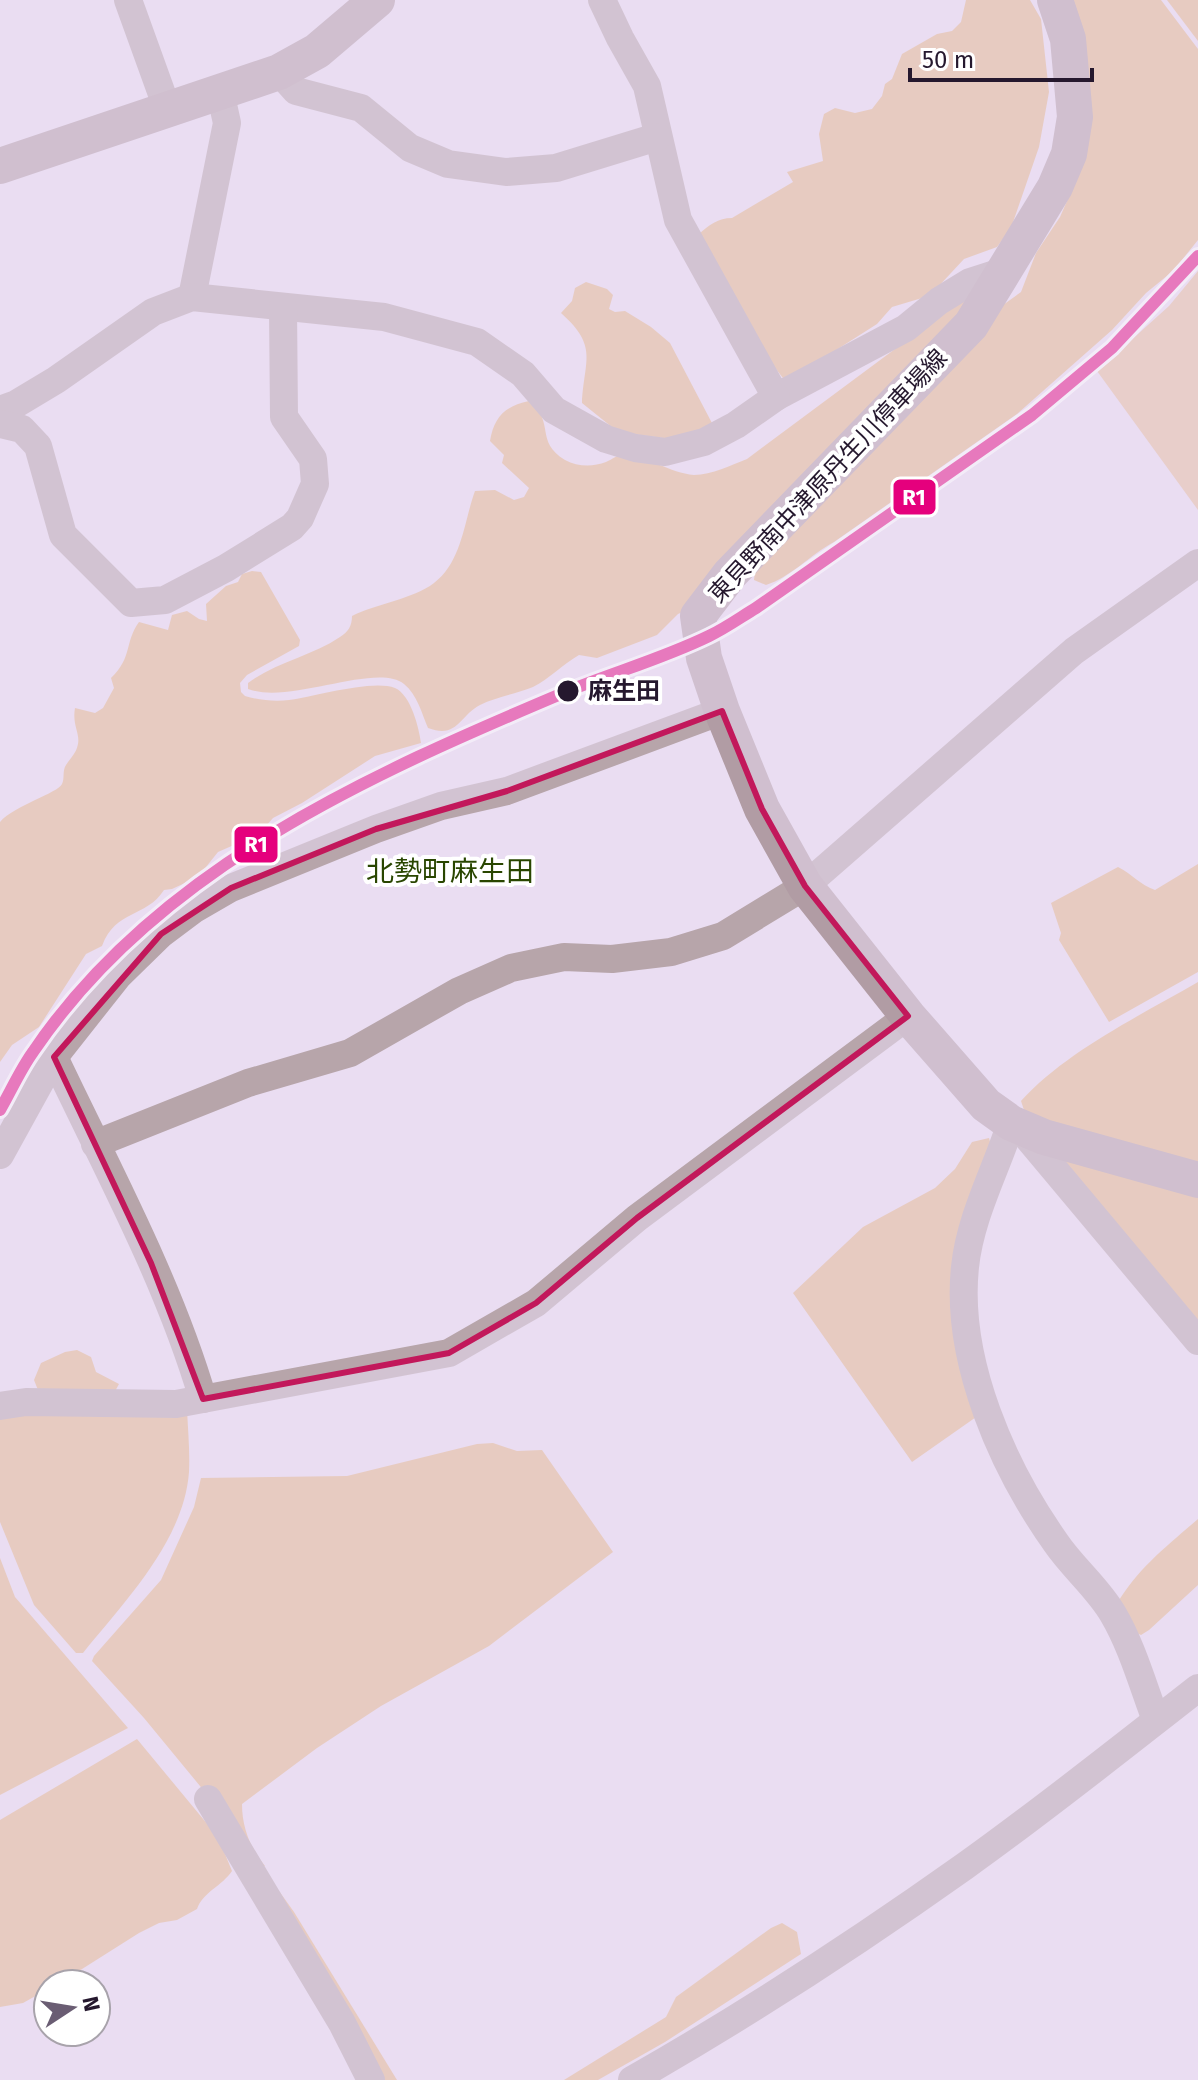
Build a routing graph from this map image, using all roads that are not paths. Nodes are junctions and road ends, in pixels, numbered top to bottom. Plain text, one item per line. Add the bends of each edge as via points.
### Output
1 (128, 0) edge
2 (377, 0) edge
3 (602, 0) edge
4 (1055, 0) edge
5 (279, 72) junction
6 (220, 91) junction
7 (167, 108) junction
8 (657, 137) junction
9 (0, 166) edge
10 (1001, 272) junction
11 (192, 297) junction
12 (283, 308) junction
13 (776, 397) junction
14 (0, 410) edge
15 (0, 424) edge
16 (1198, 563) edge
17 (722, 711) junction
18 (805, 886) junction
19 (908, 1016) junction
20 (54, 1057) junction
21 (1014, 1124) junction
22 (95, 1144) junction
23 (0, 1155) edge
24 (1198, 1180) edge
25 (1198, 1341) edge
26 (203, 1399) junction
27 (0, 1406) edge
28 (1198, 1688) edge
29 (1156, 1720) junction
30 (208, 1799) dead end
31 (371, 2080) edge
32 (632, 2080) edge

1 - 7 street
2 - 5 main road via 317,51
3 - 8 street via 647,86
4 - 10 main road, 東貝野南中津原丹生川停車場線 via 1073,78 1075,117 1069,154 1055,187
5 - 6 main road
5 - 8 street via 296,91 361,108 410,148 448,164 506,172 556,168
6 - 7 main road
6 - 11 street via 227,123
7 - 9 main road
8 - 13 street via 678,220
10 - 13 street via 970,282 906,328
10 - 17 main road, 東貝野南中津原丹生川停車場線 via 971,325 703,608 698,616 700,640
11 - 12 street
11 - 14 street via 153,312 56,380
12 - 13 street via 384,317 477,342 523,374 554,410 606,439 635,448 665,452 704,442
12 - 15 street via 284,417 313,459 315,484 292,527 165,600 131,603 63,535 38,446 22,429
16 - 18 street via 1074,651
17 - 18 main road, 東貝野南中津原丹生川停車場線 via 762,809
17 - 20 street via 507,791 428,811 231,888 161,934 118,976
18 - 19 main road, 東貝野南中津原丹生川停車場線
18 - 22 street via 723,936 671,952 612,959 564,957 511,968 350,1053 248,1083
19 - 21 main road, 東貝野南中津原丹生川停車場線 via 986,1105
19 - 26 street via 637,1218 536,1303 449,1353
20 - 22 street
20 - 23 street
21 - 24 main road, 東貝野南中津原丹生川停車場線
21 - 25 street
21 - 29 street via 969,1239 964,1318 975,1368 994,1435 1027,1500 1113,1613
22 - 26 street via 187,1348
26 - 27 street via 176,1404
28 - 29 street
29 - 32 street via 966,1865
30 - 31 street

